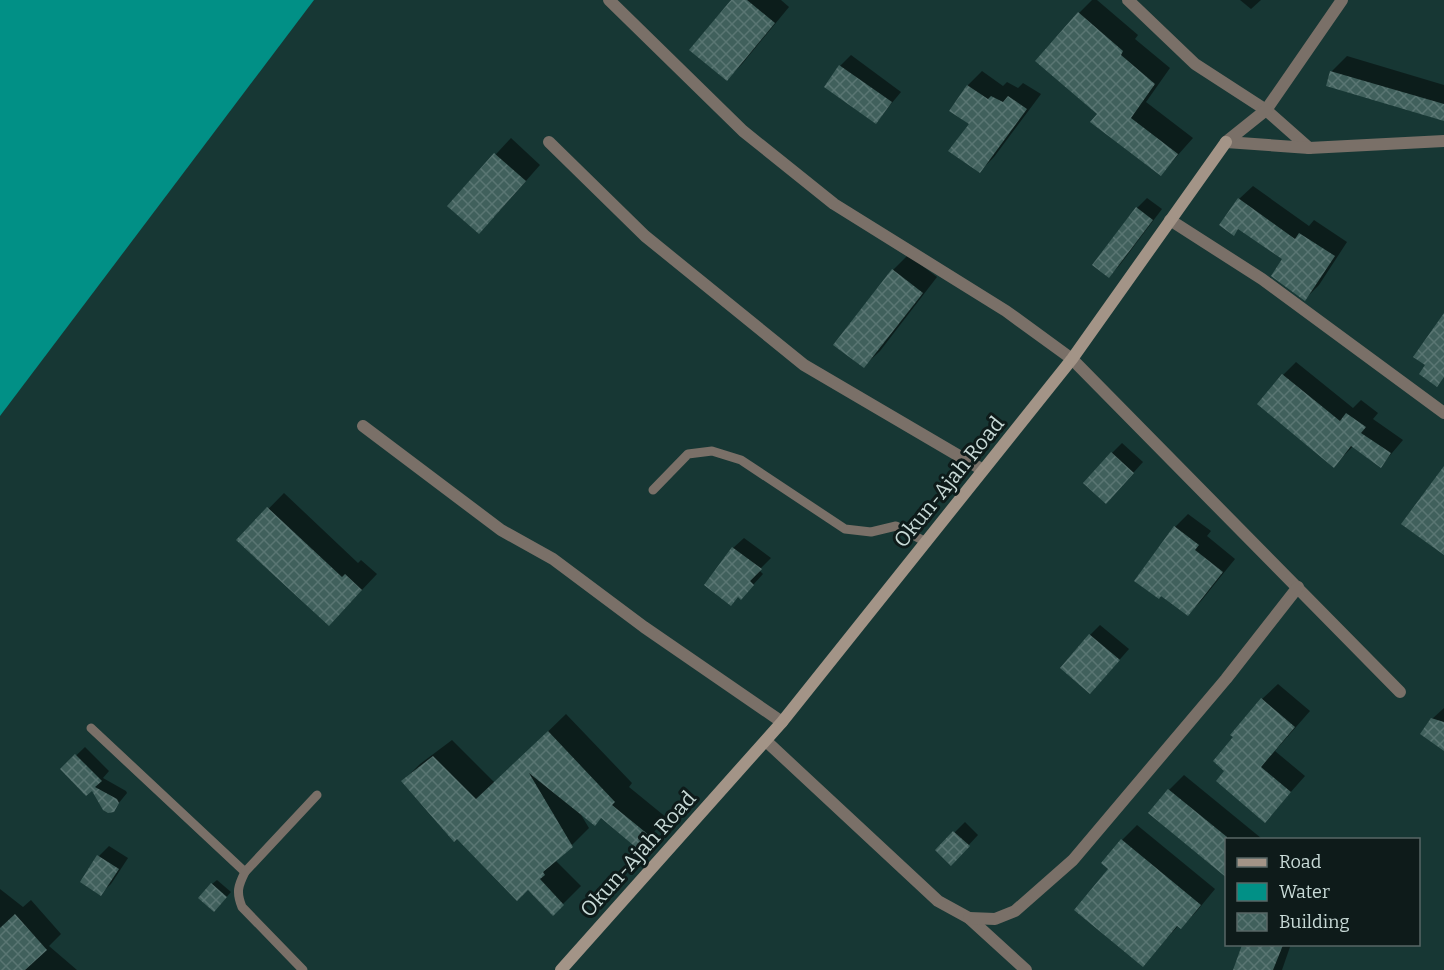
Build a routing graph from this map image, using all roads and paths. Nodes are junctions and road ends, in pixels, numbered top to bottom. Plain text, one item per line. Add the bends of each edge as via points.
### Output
1 (609, 0) edge
2 (1128, 0) edge
3 (1342, 0) edge
4 (1266, 110) junction
5 (1444, 141) edge
6 (549, 142) dead end
7 (1226, 142) junction
8 (1309, 148) junction
9 (1170, 220) junction
10 (1072, 359) junction
11 (1444, 413) edge
12 (363, 426) dead end
13 (984, 470) junction
14 (653, 490) dead end
15 (926, 542) junction
16 (1299, 587) junction
17 (1400, 692) dead end
18 (782, 722) junction
19 (91, 728) dead end
20 (766, 741) junction
21 (317, 795) dead end
22 (245, 872) junction
23 (969, 918) junction
24 (303, 970) edge
25 (561, 970) edge
26 (1026, 970) edge

1 - 10 street via 743,131 834,204 1006,311
2 - 4 street via 1195,64
3 - 4 street, Okun-Ajah Road
4 - 7 street, Okun-Ajah Road
4 - 8 street
5 - 8 street
6 - 13 street via 645,236 804,365
7 - 8 street
7 - 9 main road, Okun-Ajah Road
9 - 10 main road, Okun-Ajah Road
9 - 11 street via 1262,279
10 - 13 main road, Okun-Ajah Road
10 - 16 street
12 - 18 street via 501,530 553,559
13 - 15 main road, Okun-Ajah Road
14 - 15 lane via 688,454 712,451 741,460 845,529 871,532 896,526
15 - 18 main road, Okun-Ajah Road
16 - 17 street
16 - 23 street via 1073,860 1015,910 995,919
18 - 20 main road, Okun-Ajah Road
19 - 22 lane
20 - 23 street via 938,901
20 - 25 main road, Okun-Ajah Road
21 - 22 lane
22 - 24 lane via 237,894 242,907
23 - 26 street

